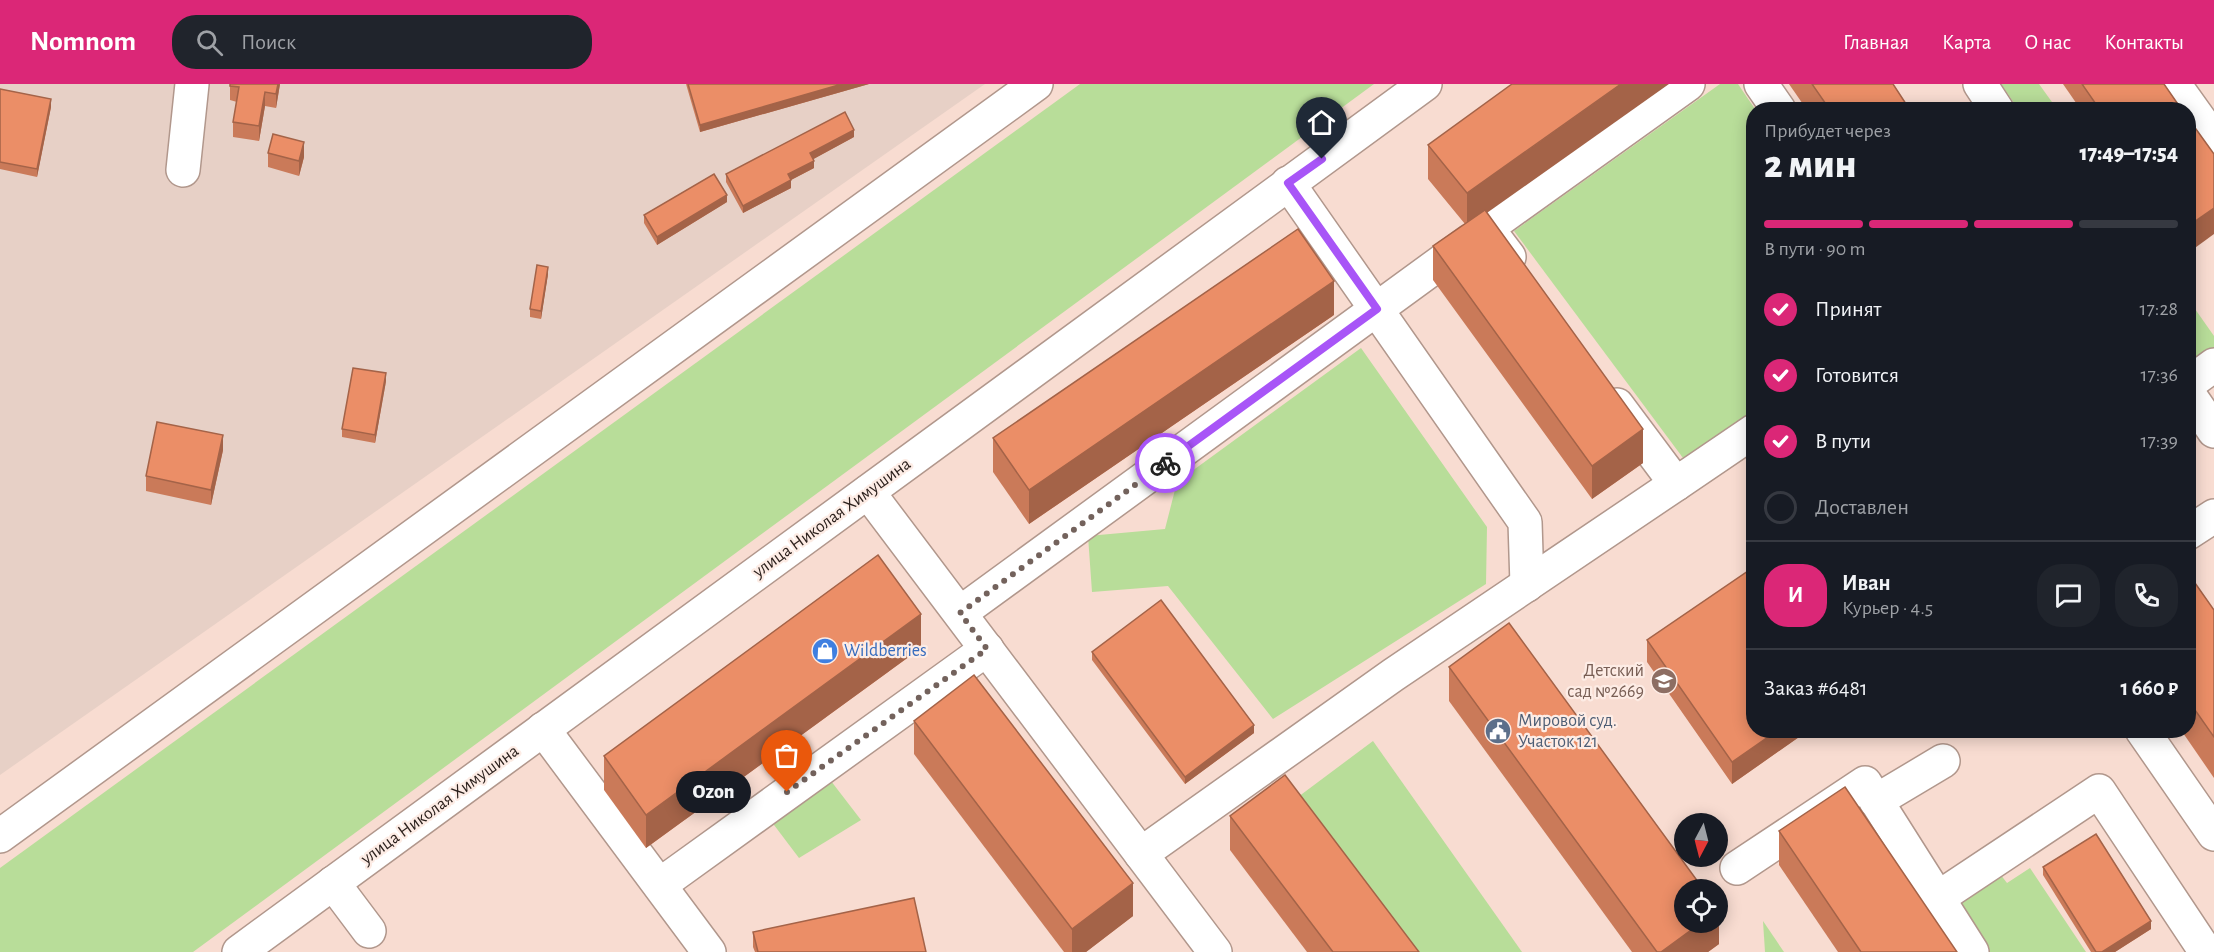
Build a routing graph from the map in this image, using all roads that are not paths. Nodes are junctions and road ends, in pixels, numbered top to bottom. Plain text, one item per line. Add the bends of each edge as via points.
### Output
1 (192, 84) edge
2 (1036, 84) edge
3 (1425, 84) edge
4 (1688, 84) edge
5 (1761, 84) edge
6 (1980, 84) edge
7 (2174, 84) edge
8 (1773, 102) edge
9 (1992, 102) edge
10 (2187, 102) edge
11 (2196, 115) edge
12 (2214, 140) edge
13 (183, 170) dead end
14 (1288, 183) junction
15 (1487, 228) junction
16 (1528, 283) edge
17 (1377, 309) junction
18 (2214, 365) edge
19 (2196, 378) edge
20 (1600, 382) edge
21 (2196, 405) edge
22 (2214, 431) edge
23 (1746, 437) edge
24 (1676, 484) junction
25 (868, 492) junction
26 (2214, 516) edge
27 (2196, 528) edge
28 (1527, 585) junction
29 (960, 613) junction
30 (987, 649) junction
31 (543, 729) junction
32 (2148, 738) edge
33 (1943, 761) dead end
34 (1876, 801) junction
35 (2214, 834) edge
36 (0, 836) edge
37 (1141, 854) junction
38 (1737, 868) dead end
39 (333, 883) junction
40 (661, 884) junction
41 (1938, 897) junction
42 (369, 931) dead end
43 (239, 952) edge
44 (709, 952) edge
45 (1215, 952) edge
46 (1972, 952) edge
47 (2206, 952) edge

1 - 13 street
2 - 36 street
3 - 14 street, улица Николая Химушина
4 - 15 street
5 - 8 street
6 - 9 street
7 - 10 street
11 - 12 street
14 - 17 street
14 - 25 street, улица Николая Химушина
15 - 16 street
15 - 17 street
17 - 28 street via 1525,522
17 - 29 street
18 - 19 street
20 - 24 street
21 - 22 street
23 - 24 street
24 - 28 street
25 - 29 street
25 - 31 street, улица Николая Химушина
26 - 27 street
28 - 37 street
29 - 30 street
30 - 37 street
30 - 40 street
31 - 39 street, улица Николая Химушина
31 - 40 street
32 - 35 street
33 - 34 street
34 - 38 street via 1865,783
34 - 41 street
37 - 45 street
39 - 42 street
39 - 43 street, улица Николая Химушина
40 - 44 street
41 - 46 street
41 - 47 street via 2099,790

